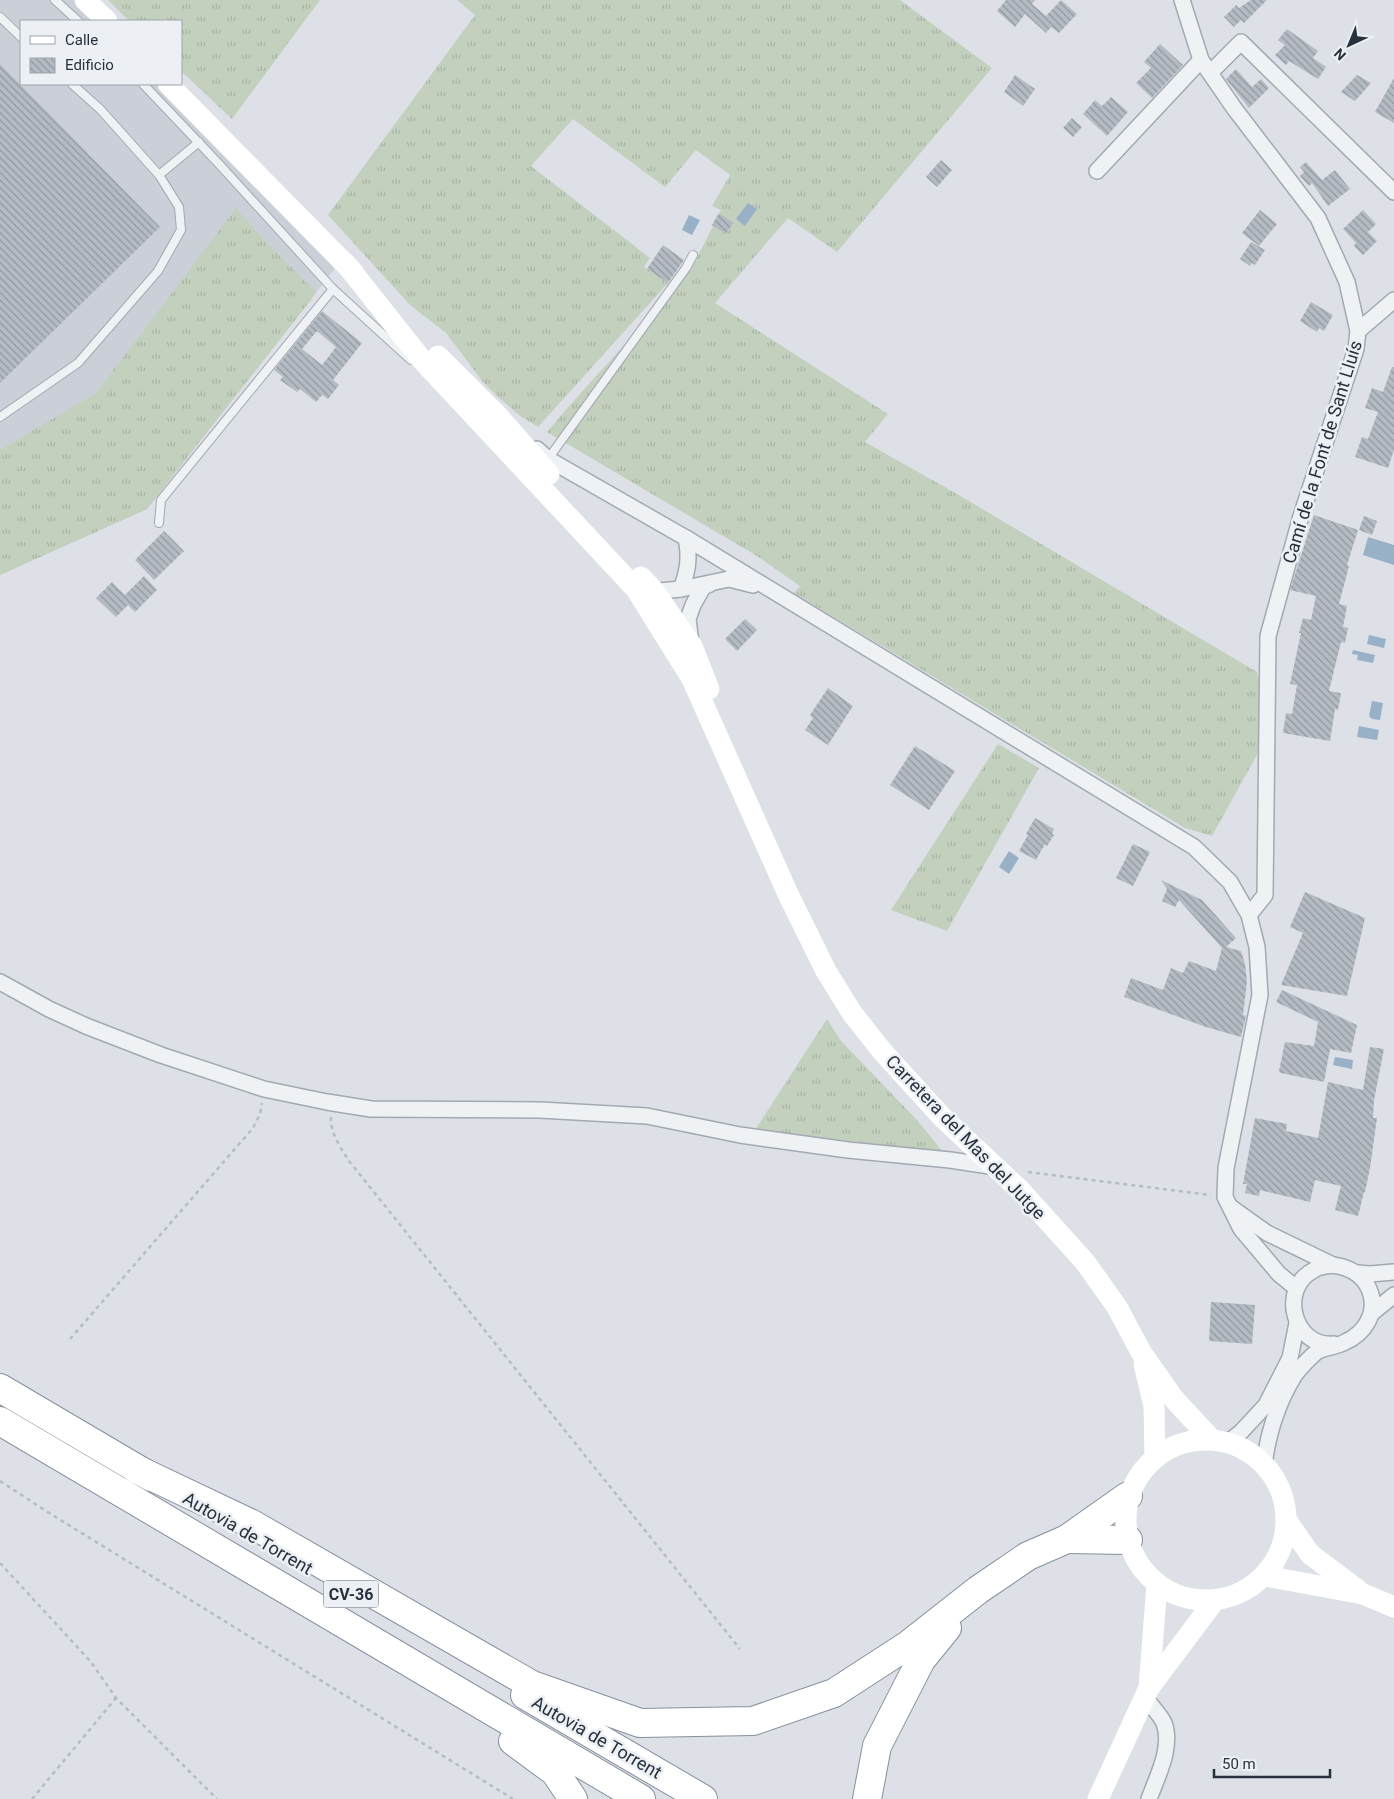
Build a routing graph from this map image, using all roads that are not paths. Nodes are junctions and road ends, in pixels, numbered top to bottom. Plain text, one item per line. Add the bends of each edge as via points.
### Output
1 (55, 0) edge
2 (85, 0) edge
3 (1182, 0) edge
4 (0, 17) edge
5 (77, 20) edge
6 (106, 20) edge
7 (20, 36) edge
8 (1201, 60) junction
9 (1210, 73) junction
10 (73, 85) edge
11 (144, 85) edge
12 (169, 85) edge
13 (199, 142) junction
14 (1097, 171) dead end
15 (160, 175) junction
16 (1394, 192) edge
17 (693, 255) dead end
18 (332, 289) junction
19 (1394, 300) edge
20 (1358, 331) junction
21 (0, 417) edge
22 (492, 422) junction
23 (548, 459) junction
24 (159, 522) dead end
25 (686, 538) junction
26 (714, 582) junction
27 (681, 589) junction
28 (645, 590) junction
29 (778, 594) junction
30 (692, 646) junction
31 (774, 862) junction
32 (1250, 915) junction
33 (0, 982) edge
34 (997, 1168) junction
35 (1228, 1202) junction
36 (1333, 1265) junction
37 (1394, 1272) edge
38 (1357, 1273) junction
39 (1296, 1288) junction
40 (1394, 1295) edge
41 (1372, 1313) junction
42 (1297, 1323) junction
43 (1343, 1344) junction
44 (1141, 1352) junction
45 (0, 1388) edge
46 (0, 1421) edge
47 (1219, 1441) junction
48 (1155, 1456) junction
49 (1264, 1465) junction
50 (136, 1469) junction
51 (122, 1494) junction
52 (1128, 1496) junction
53 (1287, 1521) junction
54 (1067, 1538) junction
55 (1128, 1540) junction
56 (1265, 1576) junction
57 (1157, 1584) junction
58 (978, 1590) junction
59 (1363, 1594) junction
60 (1215, 1600) junction
61 (1394, 1608) edge
62 (1147, 1693) junction
63 (573, 1799) edge
64 (641, 1799) edge
65 (703, 1799) edge
66 (867, 1799) edge
67 (1098, 1799) edge
68 (1149, 1799) edge

1 - 5 lane
2 - 6 street
3 - 8 street, Camí de la Font de Sant Lluís
4 - 7 lane
8 - 9 street, Camí de la Font de Sant Lluís
8 - 14 street
9 - 16 street via 1241,42
9 - 20 street, Camí de la Font de Sant Lluís via 1318,218 1347,282
10 - 15 lane via 100,109
11 - 13 lane
12 - 22 street via 346,264
13 - 15 lane
13 - 18 lane
15 - 21 lane via 179,207 180,230 158,272 78,363
17 - 23 lane
18 - 22 lane via 376,330
18 - 24 lane via 161,500
19 - 20 street
20 - 32 street, Camí de la Font de Sant Lluís via 1356,349 1302,516 1268,636 1266,895
22 - 23 street
22 - 28 street
23 - 25 street
25 - 27 street via 689,563
25 - 29 street
26 - 27 street
26 - 29 street via 740,581
26 - 30 street via 703,587 688,619
27 - 28 street
28 - 30 street
28 - 31 street via 692,679
29 - 32 street via 1194,846 1230,882
30 - 31 street
31 - 34 street, Carretera del Mas del Jutge via 826,971 852,1013 942,1117
32 - 35 street via 1257,947 1260,996 1226,1168
33 - 34 street via 86,1026 161,1055 264,1089 333,1103 371,1109 540,1110 646,1116 740,1135
34 - 44 street, Carretera del Mas del Jutge via 1085,1262 1117,1307
35 - 36 street via 1267,1233
35 - 39 street via 1241,1229 1278,1274
36 - 38 street
36 - 39 street via 1312,1270
37 - 38 street
38 - 41 street via 1368,1287
39 - 42 street via 1292,1302
40 - 41 street
41 - 43 street via 1359,1335
42 - 43 street via 1315,1341
42 - 47 street via 1290,1358 1266,1405 1240,1433
43 - 49 street via 1318,1352 1295,1375 1272,1423
44 - 47 street, Carretera del Mas del Jutge via 1174,1399
44 - 48 street, Carretera del Mas del Jutge via 1154,1406
45 - 50 highway, Autovia de Torrent / CV-36
46 - 51 highway, Autovia de Torrent / CV-36
47 - 48 street via 1183,1442
47 - 49 street via 1244,1448
48 - 52 street via 1136,1478
49 - 53 street via 1282,1493
50 - 58 highway via 252,1524 532,1685 640,1723 753,1721 834,1694 908,1645
50 - 65 highway, Autovia de Torrent / CV-36
51 - 63 highway via 222,1569 497,1728 555,1772
51 - 64 highway, Autovia de Torrent / CV-36
52 - 54 highway
52 - 55 street via 1125,1524
53 - 56 street via 1280,1552
53 - 59 street via 1310,1554
54 - 55 highway
54 - 58 highway via 1028,1556
55 - 57 street via 1139,1566
56 - 59 street
56 - 60 street via 1242,1592
57 - 60 street via 1182,1597
57 - 62 street
58 - 66 highway via 921,1660 877,1746
59 - 61 street
60 - 62 street
62 - 67 street
62 - 68 street via 1164,1722 1166,1741 1164,1759

